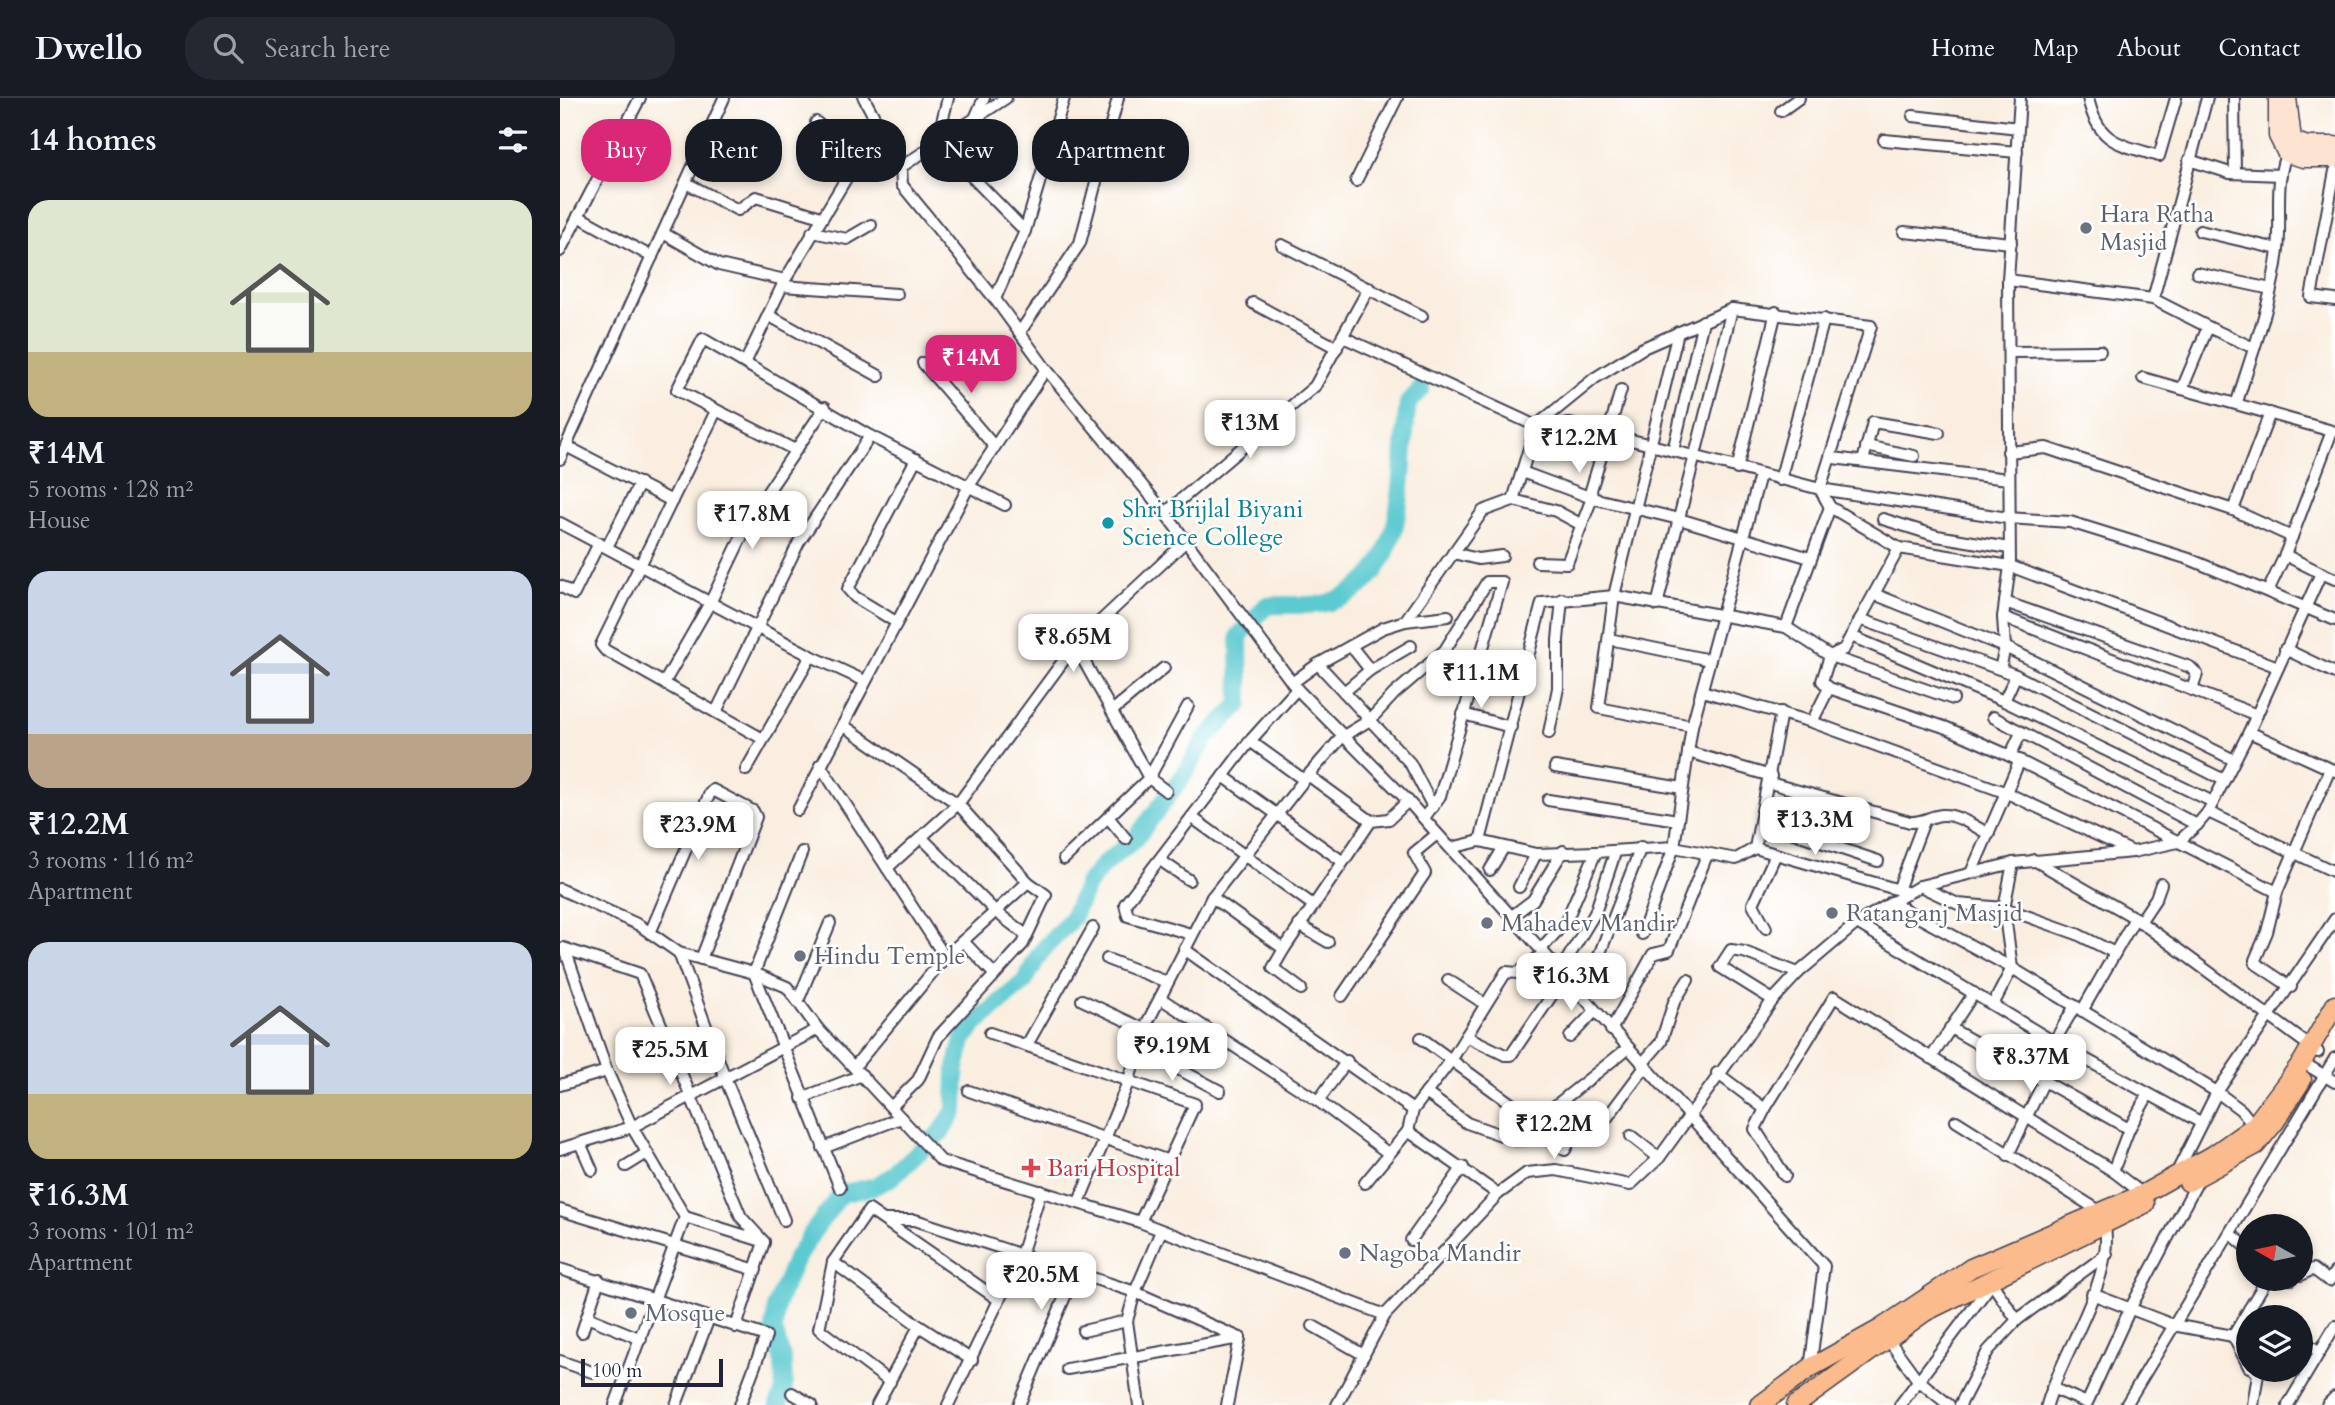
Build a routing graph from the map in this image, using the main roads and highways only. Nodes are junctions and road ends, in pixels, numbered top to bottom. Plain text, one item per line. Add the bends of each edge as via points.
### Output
1 (2335, 1005) edge
2 (2335, 1022) edge
3 (2316, 1061) edge
4 (2104, 1218) junction
5 (1884, 1334) junction
6 (1760, 1405) edge
7 (1796, 1405) edge

1 - 3 main road
2 - 3 main road
3 - 4 main road via 2254,1126
3 - 4 main road via 2256,1145 2200,1176
4 - 5 main road
4 - 5 main road via 1971,1268
5 - 6 main road via 1810,1368
5 - 7 main road

